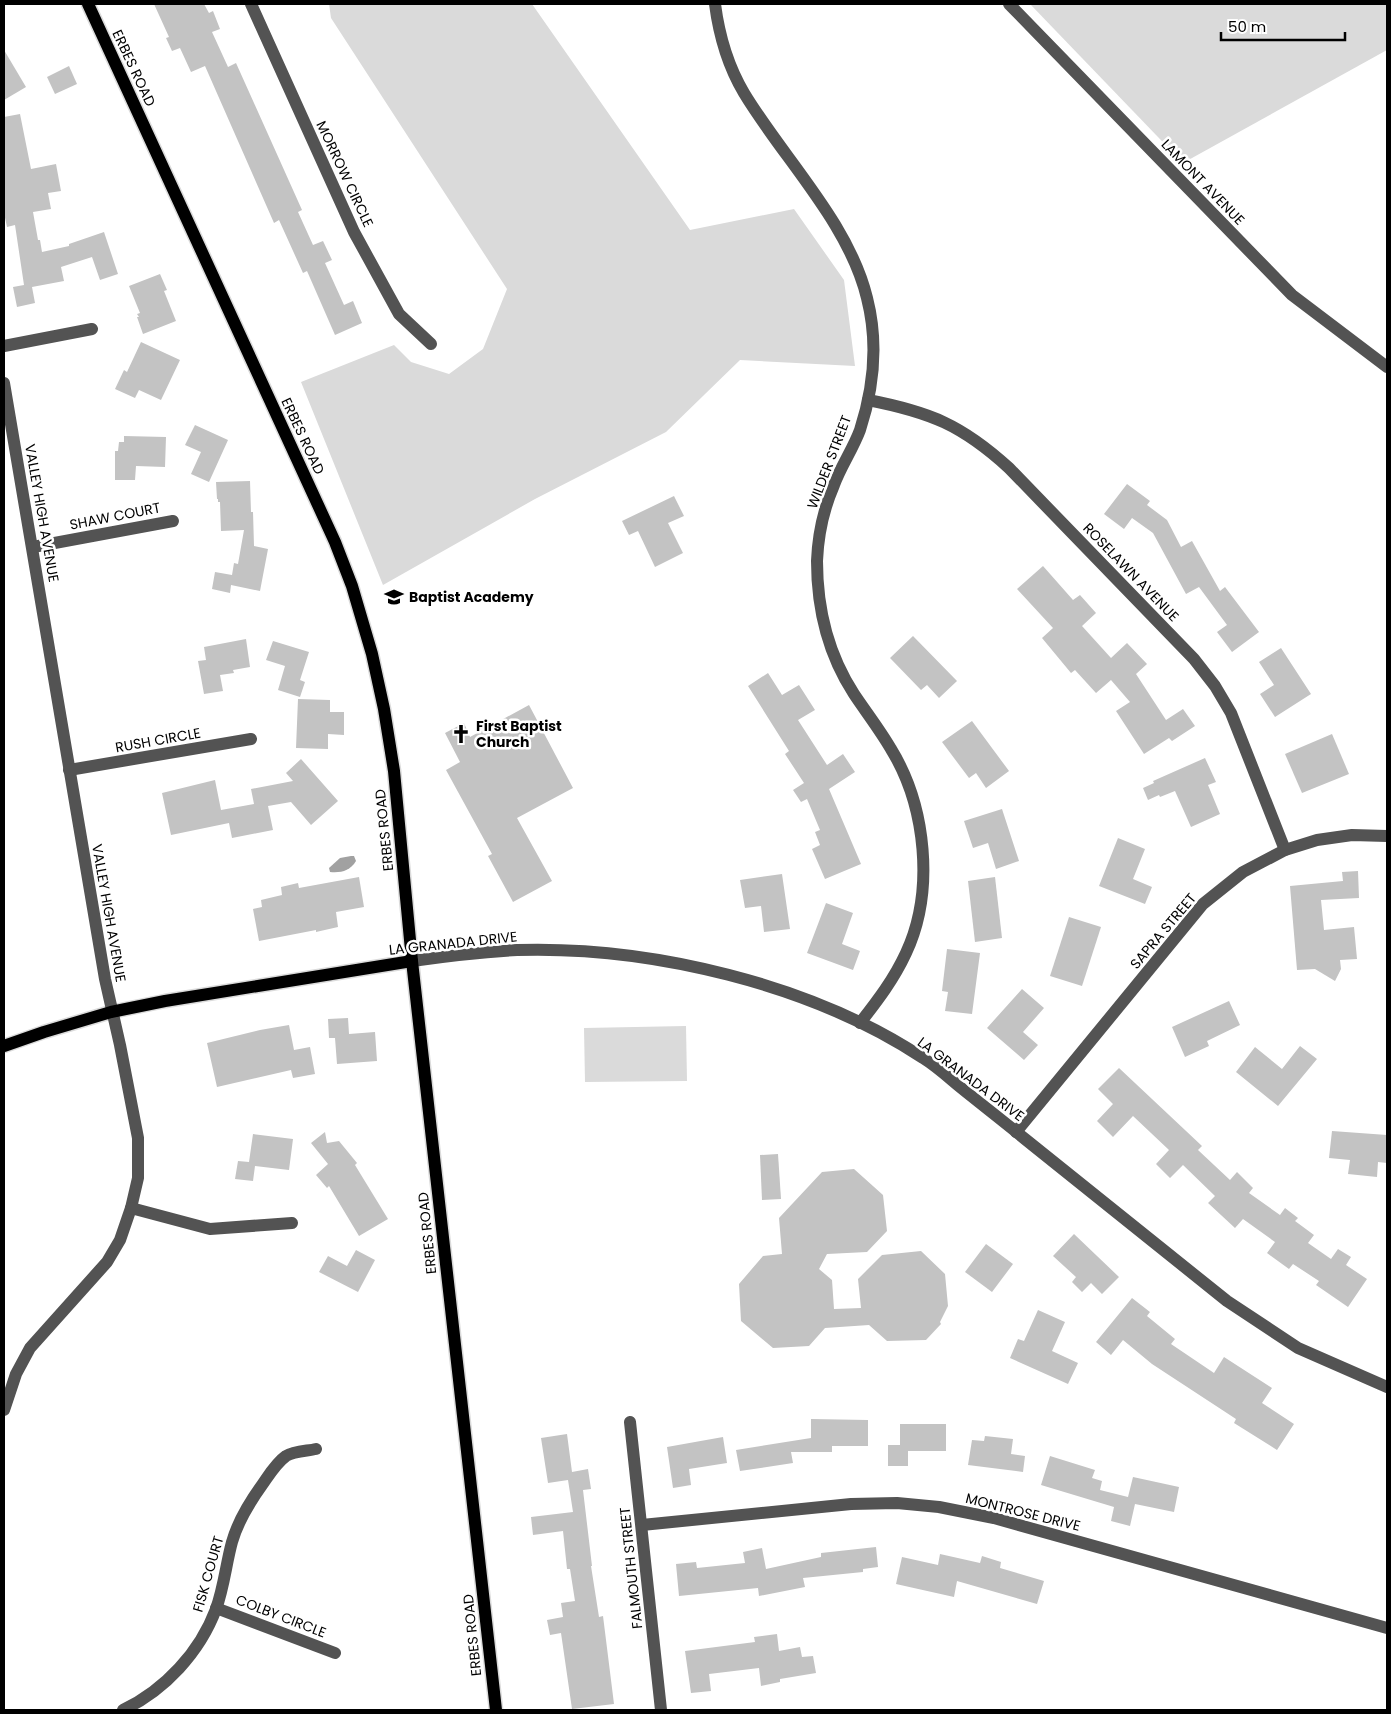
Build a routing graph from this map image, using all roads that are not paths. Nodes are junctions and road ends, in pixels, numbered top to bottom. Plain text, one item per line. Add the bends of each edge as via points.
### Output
1 (88, 4) edge
2 (251, 4) edge
3 (715, 4) edge
4 (1009, 4) edge
5 (92, 329) dead end
6 (431, 344) dead end
7 (4, 346) edge
8 (1387, 367) edge
9 (4, 384) edge
10 (868, 400) junction
11 (173, 521) dead end
12 (33, 547) junction
13 (251, 739) dead end
14 (69, 770) junction
15 (1387, 836) edge
16 (1285, 850) junction
17 (412, 961) junction
18 (112, 1012) junction
19 (860, 1023) junction
20 (4, 1046) edge
21 (1016, 1132) junction
22 (131, 1208) junction
23 (292, 1223) dead end
24 (1387, 1387) edge
25 (4, 1410) edge
26 (630, 1422) dead end
27 (316, 1448) dead end
28 (642, 1525) junction
29 (216, 1608) junction
30 (1387, 1628) edge
31 (335, 1653) dead end
32 (123, 1710) edge
33 (496, 1710) edge
34 (661, 1710) edge

1 - 17 main road, ERBES ROAD via 335,542 352,586 372,654 394,771
2 - 6 street, MORROW CIRCLE via 354,232 399,314
3 - 10 street, WILDER STREET via 726,56 743,92 837,228 857,266 872,328 873,361
4 - 8 street, LAMONT AVENUE via 1292,296
5 - 7 street
9 - 12 street, VALLEY HIGH AVENUE
10 - 16 street, ROSELAWN AVENUE via 935,417 989,449 1194,659 1231,714
10 - 19 street, WILDER STREET via 859,432 824,514 817,559 819,598 826,635 840,669 892,750 908,783 919,821 924,866 919,911 907,950 887,989
11 - 12 street, SHAW COURT
12 - 14 street, VALLEY HIGH AVENUE
13 - 14 street, RUSH CIRCLE
14 - 18 street, VALLEY HIGH AVENUE
15 - 16 street, SAPRA STREET via 1352,835 1317,840
16 - 21 street, SAPRA STREET via 1243,872 1203,904
17 - 18 main road, LA GRANADA DRIVE
17 - 19 street, LA GRANADA DRIVE via 518,950 640,957 694,966 750,981
17 - 33 main road, ERBES ROAD
18 - 20 main road, LA GRANADA DRIVE
18 - 22 street, VALLEY HIGH AVENUE via 138,1138 138,1178
19 - 21 street, LA GRANADA DRIVE via 924,1059
21 - 24 street, LA GRANADA DRIVE via 1211,1289 1261,1325 1298,1348
22 - 23 street via 210,1228
22 - 25 street, VALLEY HIGH AVENUE via 120,1240 107,1262 30,1348 16,1374
26 - 28 street, FALMOUTH STREET
27 - 29 street, FISK COURT via 288,1455 273,1468 247,1506 232,1541
28 - 30 street, MONTROSE DRIVE via 851,1504 897,1503 939,1507 994,1518
28 - 34 street, FALMOUTH STREET
29 - 31 street, COLBY CIRCLE
29 - 32 street, FISK COURT via 203,1636 183,1665 161,1686

